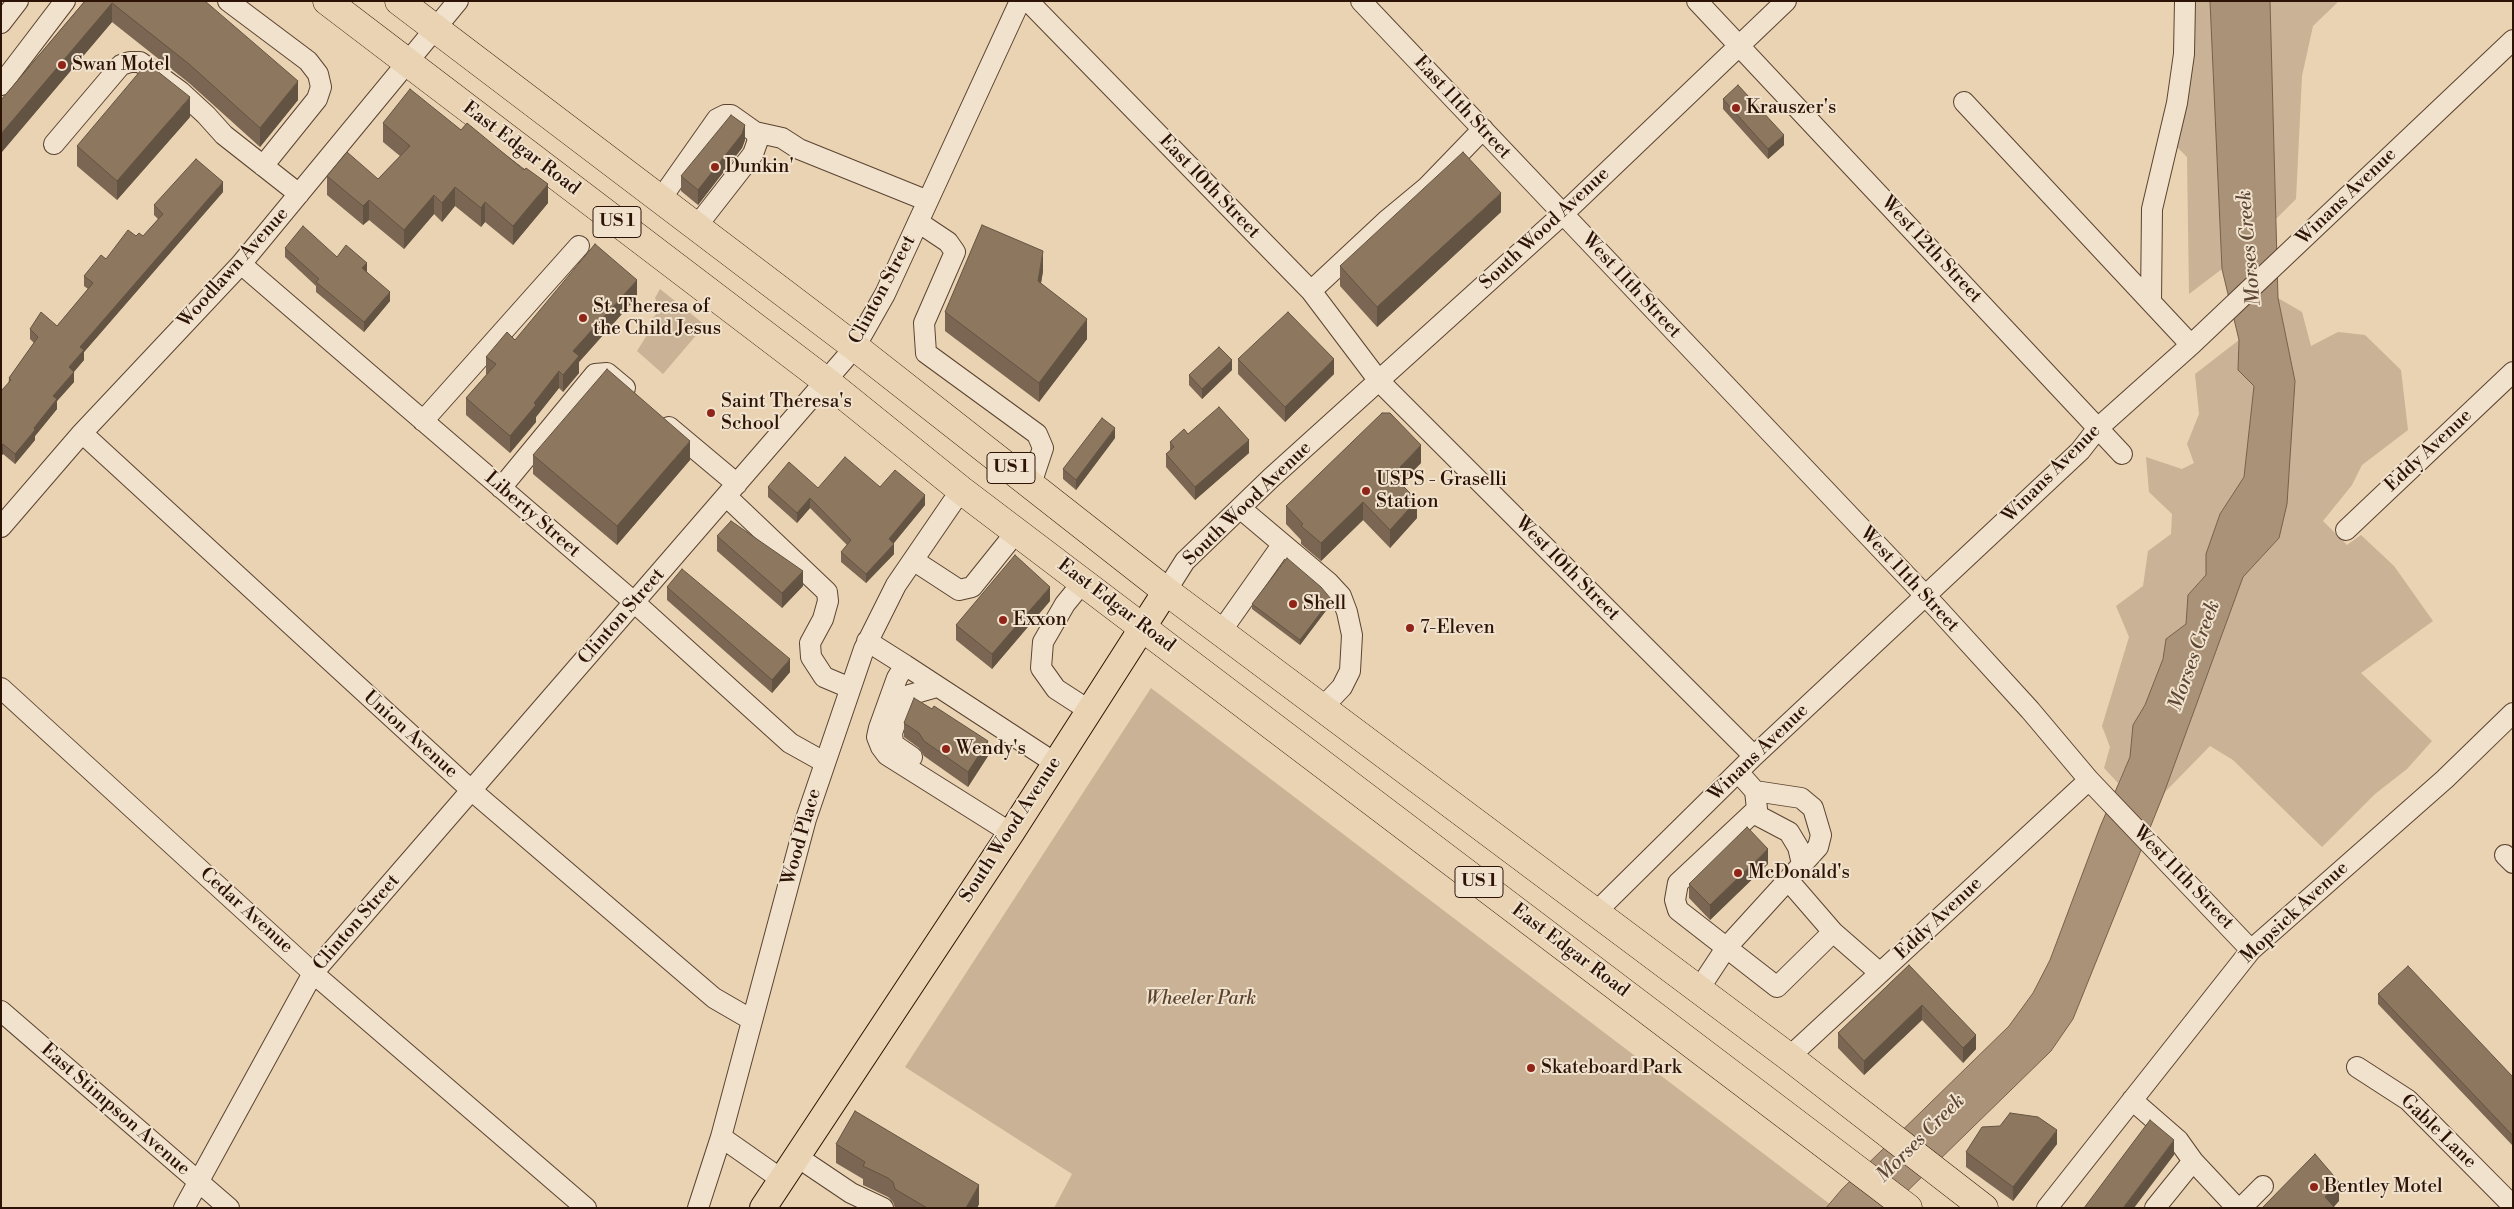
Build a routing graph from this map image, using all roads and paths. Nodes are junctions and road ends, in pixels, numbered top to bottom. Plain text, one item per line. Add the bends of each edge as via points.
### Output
1 (18, 1) edge
2 (65, 1) edge
3 (228, 1) edge
4 (327, 1) edge
5 (399, 1) edge
6 (458, 1) edge
7 (1020, 1) edge
8 (1028, 1) edge
9 (1361, 1) edge
10 (1697, 1) edge
11 (1786, 1) edge
12 (2185, 1) edge
13 (1, 23) edge
14 (435, 29) junction
15 (2513, 40) edge
16 (1739, 46) junction
17 (407, 63) junction
18 (1, 85) edge
19 (1964, 102) dead end
20 (1483, 129) junction
21 (755, 132) junction
22 (54, 144) dead end
23 (263, 166) junction
24 (299, 194) junction
25 (657, 197) junction
26 (928, 201) junction
27 (1563, 214) junction
28 (918, 222) junction
29 (696, 227) junction
30 (579, 246) dead end
31 (241, 264) junction
32 (1311, 291) junction
33 (2151, 301) junction
34 (2191, 346) junction
35 (855, 347) junction
36 (2513, 372) edge
37 (826, 381) junction
38 (1379, 381) junction
39 (423, 421) junction
40 (2098, 428) junction
41 (82, 433) junction
42 (2122, 454) dead end
43 (1031, 484) junction
44 (501, 488) junction
45 (732, 490) junction
46 (961, 490) junction
47 (1240, 508) junction
48 (1, 527) edge
49 (2346, 530) dead end
50 (1017, 531) junction
51 (1282, 545) junction
52 (913, 560) junction
53 (1083, 582) junction
54 (1166, 591) junction
55 (1925, 596) junction
56 (634, 602) junction
57 (1143, 628) junction
58 (1222, 630) junction
59 (867, 641) junction
60 (905, 665) junction
61 (937, 687) junction
62 (1, 688) edge
63 (850, 688) junction
64 (1323, 707) junction
65 (1090, 710) junction
66 (2513, 713) edge
67 (1754, 756) junction
68 (824, 762) junction
69 (1055, 762) junction
70 (1738, 772) junction
71 (2089, 780) junction
72 (938, 787) junction
73 (471, 790) junction
74 (1755, 791) junction
75 (1753, 813) junction
76 (1011, 833) junction
77 (1802, 864) junction
78 (1788, 880) junction
79 (1596, 912) junction
80 (1833, 932) junction
81 (1726, 948) junction
82 (2251, 950) junction
83 (313, 973) junction
84 (1880, 973) junction
85 (1698, 990) junction
86 (1, 1011) edge
87 (752, 1020) junction
88 (1789, 1057) junction
89 (2356, 1067) dead end
90 (2132, 1100) junction
91 (721, 1137) junction
92 (796, 1156) junction
93 (2193, 1161) junction
94 (781, 1179) junction
95 (199, 1182) junction
96 (2263, 1186) dead end
97 (1979, 1204) edge
98 (2513, 1206) edge
99 (184, 1208) edge
100 (229, 1208) edge
101 (586, 1208) edge
102 (698, 1208) edge
103 (763, 1208) edge
104 (883, 1208) edge
105 (1908, 1208) edge
106 (2048, 1208) edge
107 (2155, 1208) edge
108 (2237, 1208) edge
109 (2241, 1208) edge

1 - 13 street
2 - 18 street
3 - 23 street via 308,61 318,74 321,87 317,99
4 - 17 highway, East Edgar Road / US 1
5 - 14 highway, US 1
6 - 14 street, Woodlawn Avenue
7 - 26 street, Clinton Street
8 - 32 street, East 10th Street
9 - 20 street, East 11th Street
10 - 16 street, West 12th Street
11 - 16 street, South Wood Avenue
12 - 33 street via 2184,54 2177,103 2152,209
14 - 17 street, Woodlawn Avenue
14 - 25 highway, US 1
15 - 34 street, Winans Avenue
16 - 27 street, South Wood Avenue
16 - 40 street, West 12th Street
17 - 24 street, Woodlawn Avenue
17 - 37 highway, East Edgar Road / US 1
19 - 33 street
20 - 27 street, East 11th Street
20 - 32 street via 1427,187
21 - 25 street via 731,115 717,120
21 - 26 street via 782,138 799,149
21 - 29 street via 758,140 753,154
22 - 23 street via 121,65 140,62 181,92 224,135
23 - 24 street
24 - 31 street, Woodlawn Avenue
25 - 29 highway, US 1
26 - 28 street, Clinton Street
27 - 38 street, South Wood Avenue
27 - 55 street, West 11th Street
28 - 35 street, Clinton Street via 885,294
28 - 43 street via 948,242 956,252 924,323 926,354 1037,434 1043,448
29 - 35 highway, US 1
30 - 39 street
31 - 39 street, Liberty Street
31 - 41 street, Woodlawn Avenue
32 - 38 street, East 10th Street
33 - 34 street
34 - 40 street, Winans Avenue
35 - 37 street, Clinton Street
35 - 43 highway, US 1
36 - 49 street, Eddy Avenue
37 - 45 street, Clinton Street
37 - 46 highway, East Edgar Road / US 1
38 - 47 street, South Wood Avenue
38 - 67 street, West 10th Street
39 - 44 street, Liberty Street
40 - 42 street, West 12th Street
40 - 55 street, Winans Avenue via 2080,450
41 - 48 street, Woodlawn Avenue
41 - 73 street, Union Avenue
43 - 54 highway, US 1
44 - 45 street via 595,374 607,373 698,452
44 - 56 street, Liberty Street
45 - 56 street, Clinton Street
45 - 63 street via 827,592 823,619 810,643 811,657 824,677
46 - 50 highway, East Edgar Road / US 1
46 - 52 street, Wood Place
47 - 51 street
47 - 54 street, South Wood Avenue via 1185,561
50 - 52 street via 972,587 959,590
50 - 53 highway, East Edgar Road / US 1
51 - 58 street
51 - 64 street via 1329,583 1341,596 1348,612 1352,635 1350,671 1342,686
52 - 59 street, Wood Place via 886,602
53 - 57 highway, East Edgar Road / US 1
53 - 65 street via 1043,642 1041,668 1056,689
54 - 57 main road, South Wood Avenue
54 - 58 highway, US 1
55 - 67 street, Winans Avenue
55 - 71 street, West 11th Street via 2030,710
56 - 68 street, Liberty Street via 790,743
56 - 73 street, Clinton Street
57 - 65 main road, South Wood Avenue
57 - 105 highway, East Edgar Road / US 1
58 - 64 highway, US 1
59 - 60 street
59 - 63 street, Wood Place
60 - 61 street
60 - 72 street via 897,678 877,738 887,755
61 - 69 street
61 - 72 street via 909,695 892,733 893,744 929,768
62 - 83 street, Cedar Avenue
63 - 68 street, Wood Place
64 - 79 highway, US 1
65 - 69 main road, South Wood Avenue
66 - 82 street, Mopsick Avenue via 2444,779
67 - 70 street, Winans Avenue
68 - 87 street, Wood Place
69 - 76 main road, South Wood Avenue
70 - 74 street
70 - 79 street, Winans Avenue
71 - 82 street, West 11th Street
71 - 84 street, Eddy Avenue
72 - 76 street
73 - 83 street, Clinton Street
73 - 87 street, Union Avenue via 714,998
74 - 75 street via 1758,801
74 - 77 street via 1802,798 1813,808 1821,835 1818,847
75 - 77 street via 1789,832 1798,847
75 - 81 street via 1678,883 1675,890 1678,910
76 - 92 main road, South Wood Avenue
77 - 78 street
78 - 80 street
78 - 81 street
79 - 85 highway, US 1
80 - 81 street via 1777,987
80 - 84 street
81 - 85 street
82 - 90 street, Mopsick Avenue
83 - 95 street, Clinton Street
83 - 101 street, Cedar Avenue
84 - 88 street, Eddy Avenue
85 - 88 highway, US 1
86 - 95 street, East Stimpson Avenue
87 - 91 street, Wood Place
88 - 97 highway, US 1
89 - 98 street, Gable Lane via 2408,1100
90 - 93 street via 2178,1140
90 - 106 street, Mopsick Avenue
91 - 94 street
91 - 102 street, Wood Place
92 - 94 main road, South Wood Avenue
92 - 104 street via 851,1193
93 - 107 street
93 - 108 street
94 - 103 main road, South Wood Avenue
95 - 99 street, Clinton Street
95 - 100 street, East Stimpson Avenue
96 - 109 street

